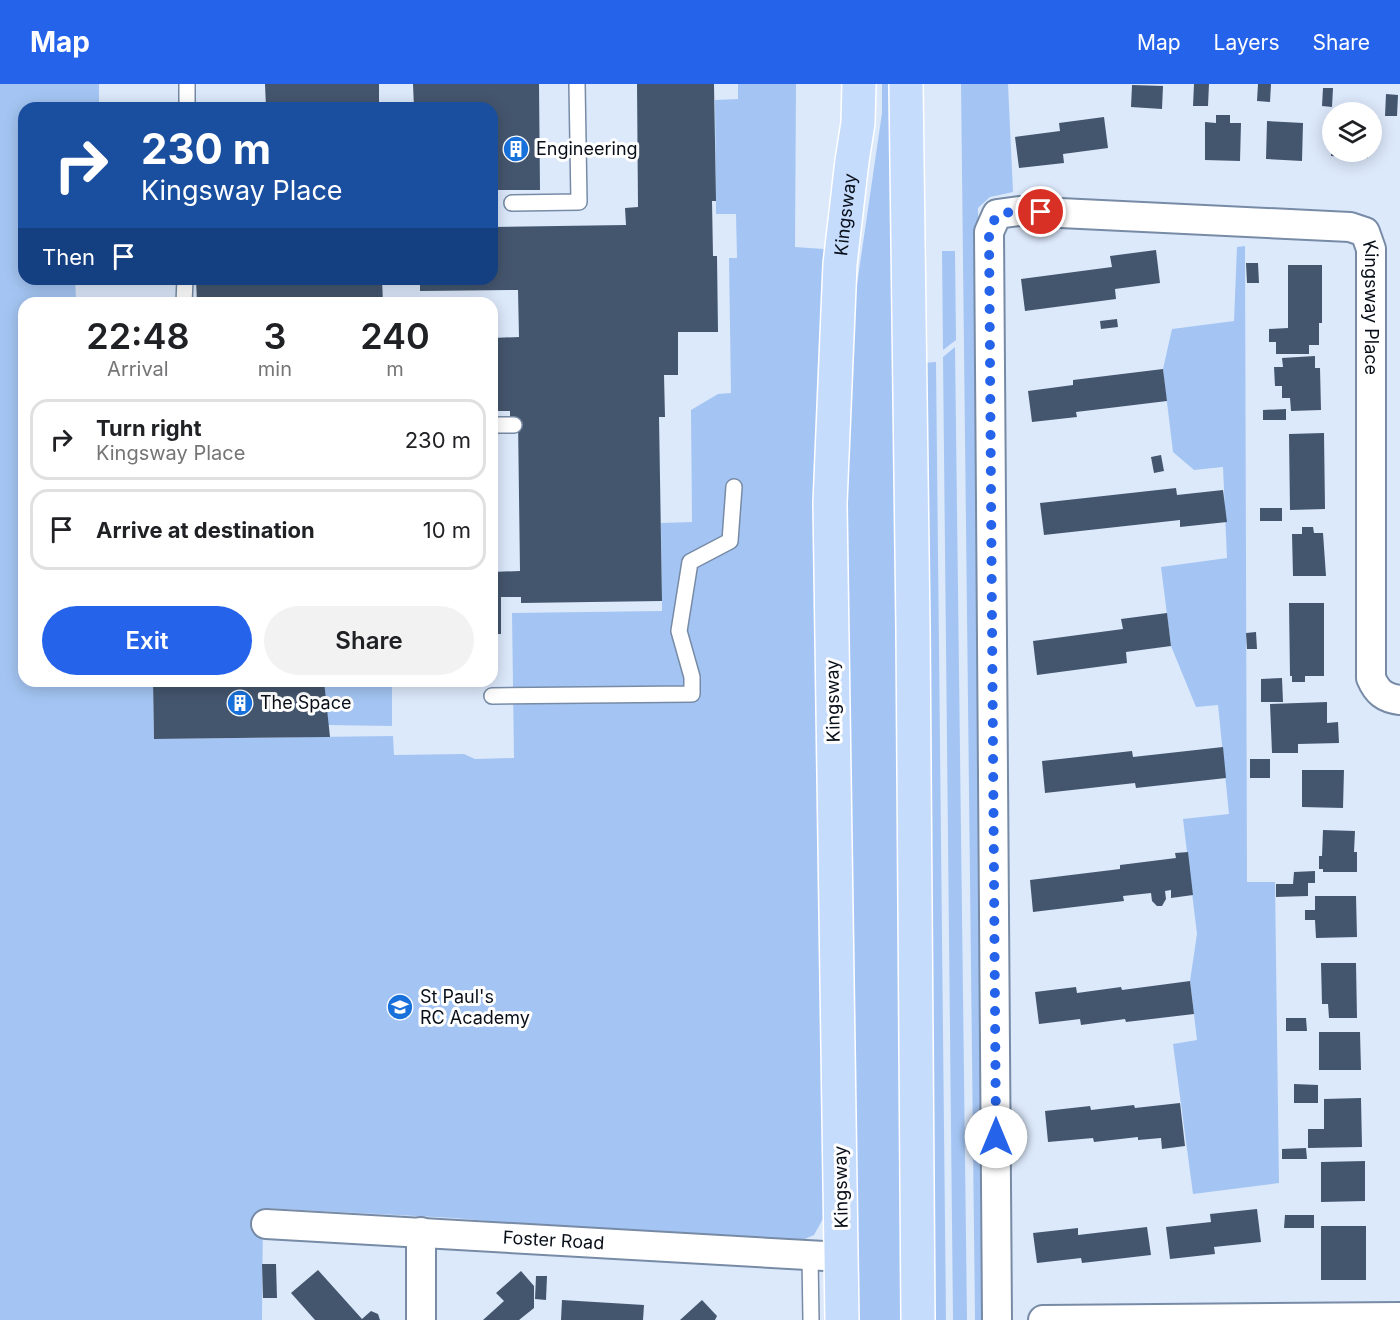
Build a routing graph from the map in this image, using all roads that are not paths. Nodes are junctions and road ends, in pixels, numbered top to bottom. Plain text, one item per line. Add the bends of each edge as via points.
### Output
1 (187, 84) edge
2 (577, 84) edge
3 (859, 84) edge
4 (906, 84) edge
5 (188, 102) edge
6 (512, 203) dead end
7 (498, 425) edge
8 (514, 425) dead end
9 (734, 487) dead end
10 (492, 696) dead end
11 (1400, 700) edge
12 (266, 1224) dead end
13 (421, 1232) junction
14 (810, 1256) junction
15 (842, 1257) junction
16 (1400, 1317) edge
17 (1221, 1319) edge
18 (421, 1320) edge
19 (811, 1320) edge
20 (843, 1320) edge
21 (918, 1320) edge
22 (997, 1320) edge
23 (1043, 1320) edge

1 - 5 lane
2 - 6 lane via 579,202
3 - 15 highway, Kingsway via 858,123 840,264 830,503
4 - 21 highway
7 - 8 lane
9 - 10 lane via 730,541 690,562 679,631 692,677 692,694
11 - 22 street, Kingsway Place via 1377,691 1371,678 1371,249 1365,232 1350,227 1019,211 997,214 989,232
12 - 13 street, Foster Road
13 - 14 street, Foster Road
13 - 18 street
14 - 15 street, Foster Road
14 - 19 lane
15 - 20 highway, Kingsway
16 - 17 street
17 - 23 street

